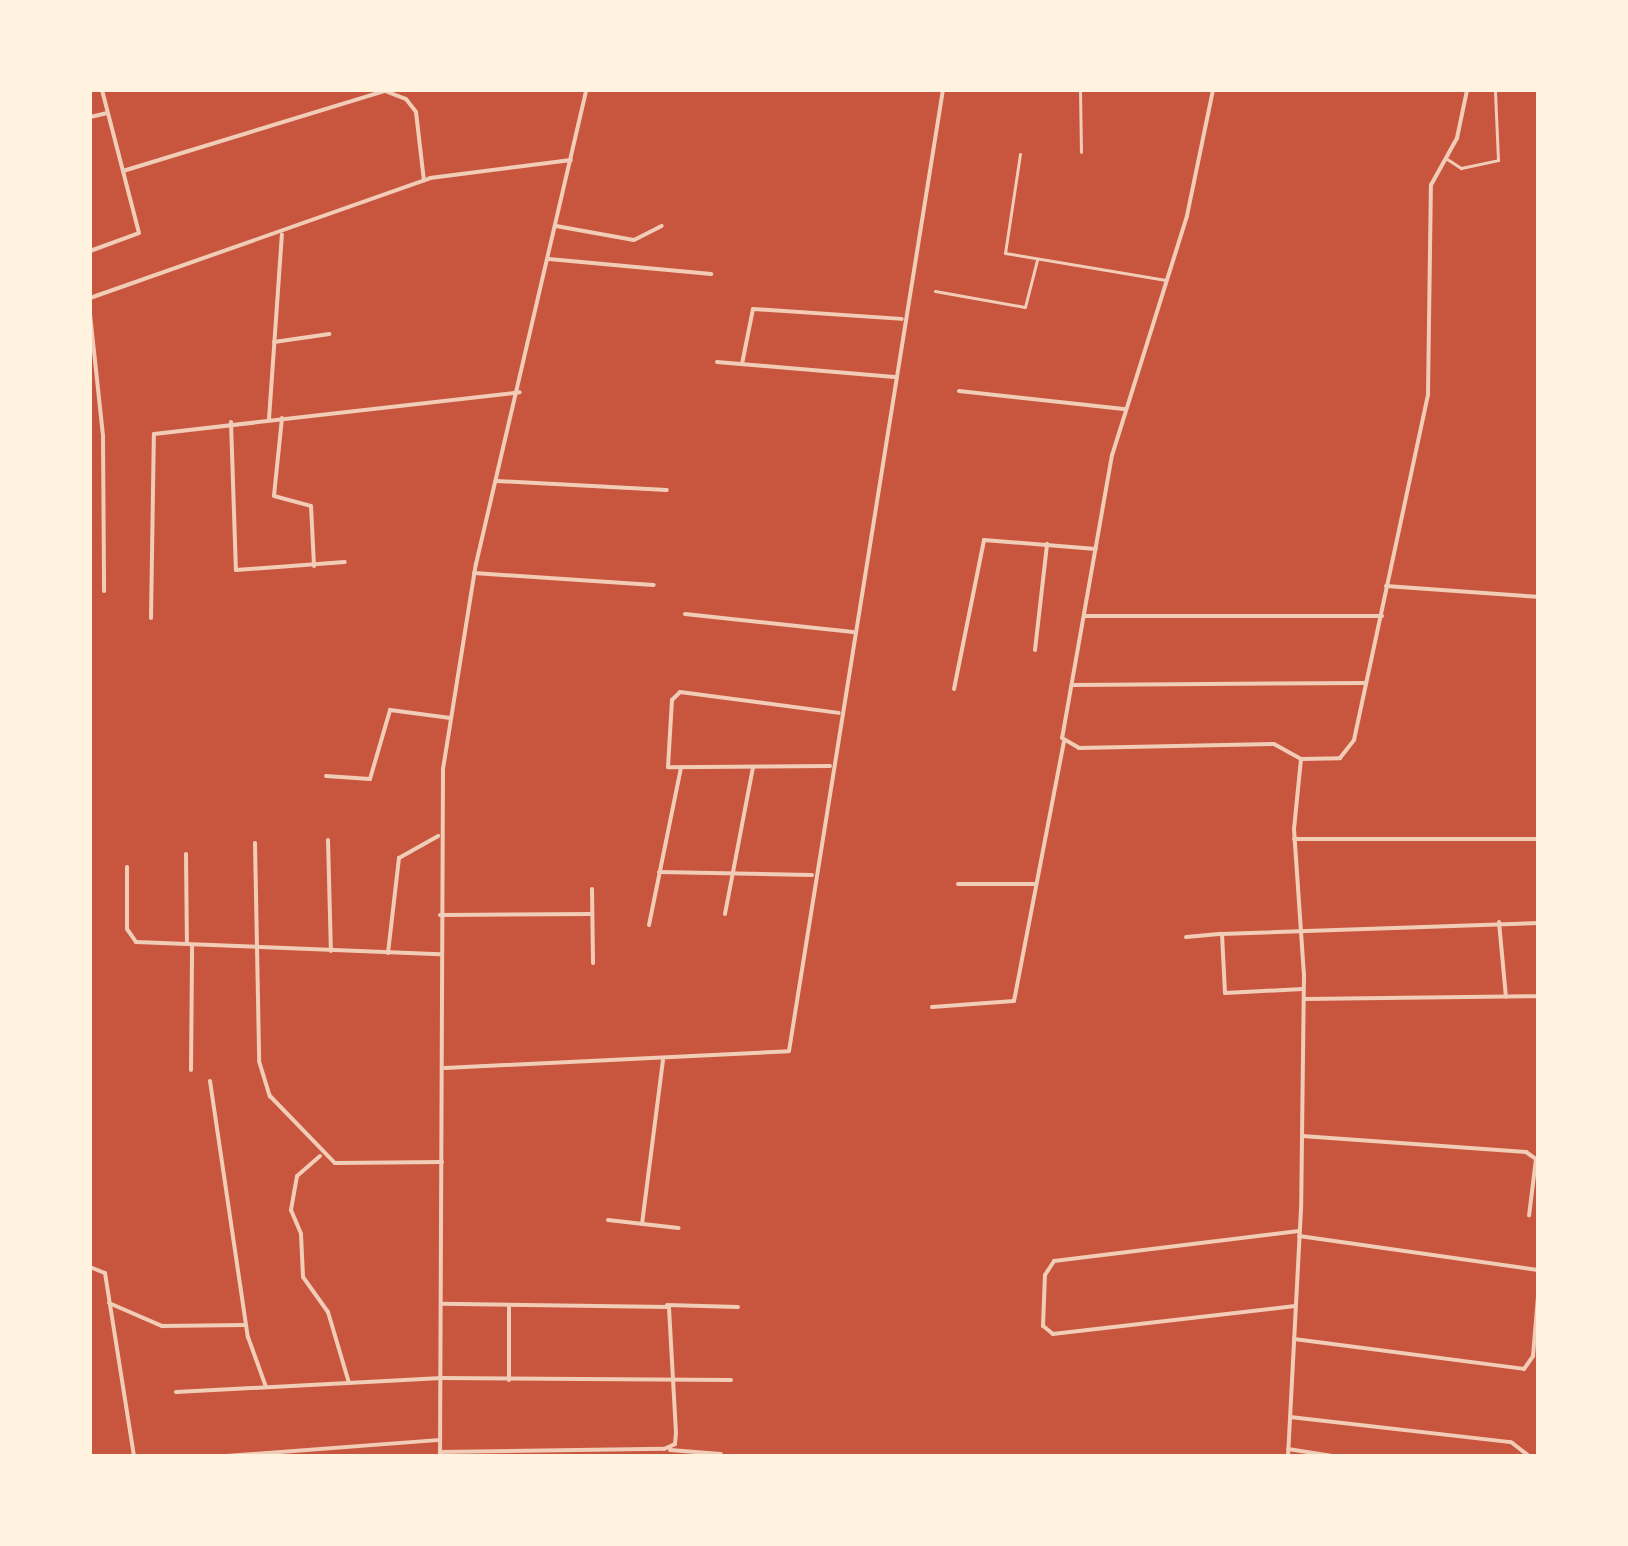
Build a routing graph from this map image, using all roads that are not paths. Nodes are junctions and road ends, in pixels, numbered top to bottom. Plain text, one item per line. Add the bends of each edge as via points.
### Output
1 (102, 90) edge
2 (586, 90) edge
3 (943, 90) edge
4 (1080, 90) edge
5 (1213, 90) edge
6 (1467, 90) edge
7 (1495, 90) edge
8 (108, 113) junction
9 (90, 117) edge
10 (1081, 152) dead end
11 (1020, 154) dead end
12 (1447, 159) junction
13 (571, 160) junction
14 (123, 171) junction
15 (424, 181) junction
16 (556, 226) junction
17 (662, 226) dead end
18 (282, 234) junction
19 (90, 251) edge
20 (549, 259) junction
21 (1037, 260) junction
22 (711, 274) dead end
23 (1166, 280) junction
24 (935, 291) dead end
25 (90, 298) edge
26 (90, 314) edge
27 (902, 319) junction
28 (329, 334) dead end
29 (274, 342) junction
30 (717, 362) dead end
31 (742, 364) junction
32 (895, 377) junction
33 (959, 391) dead end
34 (520, 392) junction
35 (1126, 409) junction
36 (282, 418) junction
37 (269, 420) junction
38 (231, 422) junction
39 (497, 481) junction
40 (667, 490) dead end
41 (1047, 544) junction
42 (1097, 549) junction
43 (345, 562) dead end
44 (314, 566) junction
45 (474, 573) junction
46 (654, 585) dead end
47 (1386, 586) junction
48 (104, 591) dead end
49 (1538, 597) edge
50 (685, 614) dead end
51 (1085, 616) junction
52 (1382, 616) junction
53 (151, 618) dead end
54 (853, 632) junction
55 (1035, 650) dead end
56 (1366, 683) junction
57 (1072, 685) junction
58 (954, 689) dead end
59 (839, 713) junction
60 (450, 718) junction
61 (1064, 742) junction
62 (1301, 759) junction
63 (830, 766) junction
64 (753, 767) junction
65 (681, 768) junction
66 (326, 776) dead end
67 (439, 836) junction
68 (1294, 839) junction
69 (1538, 839) edge
70 (328, 840) dead end
71 (255, 843) dead end
72 (186, 854) dead end
73 (127, 867) dead end
74 (659, 872) junction
75 (732, 874) junction
76 (812, 875) junction
77 (958, 884) dead end
78 (1034, 884) junction
79 (592, 889) dead end
80 (592, 914) junction
81 (725, 914) dead end
82 (440, 915) junction
83 (1499, 922) junction
84 (1538, 923) edge
85 (649, 925) dead end
86 (1298, 928) junction
87 (1222, 934) junction
88 (1186, 937) dead end
89 (189, 944) junction
90 (256, 947) junction
91 (331, 951) junction
92 (388, 953) junction
93 (440, 954) junction
94 (593, 963) dead end
95 (1303, 989) junction
96 (1538, 996) edge
97 (1506, 997) junction
98 (1304, 999) junction
99 (932, 1007) dead end
100 (663, 1060) junction
101 (445, 1068) junction
102 (191, 1070) dead end
103 (210, 1081) dead end
104 (1302, 1136) junction
105 (320, 1156) junction
106 (442, 1162) junction
107 (1529, 1216) dead end
108 (608, 1220) dead end
109 (642, 1224) junction
110 (679, 1228) dead end
111 (1299, 1234) junction
112 (90, 1267) edge
113 (1538, 1270) edge
114 (1538, 1297) edge
115 (109, 1303) junction
116 (442, 1304) junction
117 (509, 1305) junction
118 (661, 1305) junction
119 (1295, 1306) junction
120 (738, 1307) dead end
121 (246, 1325) junction
122 (1294, 1339) junction
123 (675, 1377) junction
124 (442, 1378) junction
125 (509, 1380) junction
126 (731, 1380) dead end
127 (349, 1383) junction
128 (266, 1387) junction
129 (176, 1392) dead end
130 (1290, 1417) junction
131 (440, 1440) junction
132 (357, 1446) junction
133 (664, 1449) junction
134 (1288, 1449) junction
135 (440, 1454) edge
136 (721, 1454) edge
137 (134, 1456) edge
138 (217, 1456) edge
139 (227, 1456) edge
140 (358, 1456) edge
141 (1288, 1456) edge
142 (1332, 1456) edge
143 (1529, 1456) edge

1 - 8 street
2 - 13 street
3 - 27 street
4 - 10 street
5 - 23 street
6 - 12 street
7 - 12 street via 1498,160 1461,168
8 - 9 street
8 - 14 street
11 - 21 street via 1005,253
12 - 47 street via 1431,185 1428,394
13 - 15 street
13 - 16 street
14 - 15 street via 385,91 406,99 416,112
14 - 19 street via 137,238
15 - 18 street
16 - 17 street via 634,240
16 - 20 street
18 - 25 street
18 - 29 street
20 - 22 street
20 - 34 street
21 - 23 street
21 - 24 street via 1025,307
23 - 35 street
26 - 48 street via 103,436
27 - 31 street via 753,309
27 - 32 street
28 - 29 street
29 - 37 street
30 - 31 street
31 - 32 street
32 - 54 street
33 - 35 street
34 - 36 street
34 - 39 street
35 - 42 street
36 - 37 street
36 - 44 street via 274,496 311,506
37 - 38 street
38 - 44 street via 236,570
38 - 53 street via 151,439
39 - 40 street
39 - 45 street
41 - 42 street
41 - 55 street
41 - 58 street via 984,540
42 - 51 street
43 - 44 street
45 - 46 street
45 - 60 street
47 - 49 street
47 - 52 street
50 - 54 street
51 - 52 street
51 - 57 street
52 - 56 street
54 - 59 street
56 - 57 street
56 - 62 street via 1348,752
57 - 61 street
59 - 63 street
59 - 65 street via 676,693 664,762
60 - 66 street via 390,710 370,779
60 - 67 street
61 - 62 street via 1079,748 1274,744
61 - 78 street
62 - 68 street
63 - 64 street
63 - 76 street
64 - 65 street
64 - 75 street
65 - 74 street
67 - 82 street
67 - 92 street via 399,858
68 - 69 street
68 - 86 street
70 - 91 street
71 - 90 street
72 - 89 street
73 - 89 street via 130,938
74 - 75 street
74 - 85 street
75 - 76 street
75 - 81 street
76 - 100 street via 788,1052
77 - 78 street
78 - 99 street via 1014,1001
79 - 80 street
80 - 82 street
80 - 94 street
82 - 93 street
83 - 84 street
83 - 86 street
83 - 97 street
86 - 87 street
86 - 95 street
87 - 88 street
87 - 95 street via 1225,993
89 - 90 street
89 - 102 street
90 - 91 street
90 - 105 street via 264,1084
91 - 92 street
92 - 93 street
93 - 101 street
95 - 98 street
96 - 97 street
97 - 98 street
98 - 104 street
100 - 101 street
100 - 109 street
101 - 106 street
103 - 121 street
104 - 107 street via 1526,1152 1536,1159
104 - 111 street
105 - 106 street via 349,1165
105 - 127 street via 297,1176 291,1210 301,1234 303,1277 328,1312
106 - 116 street
108 - 109 street
109 - 110 street
111 - 113 street
111 - 119 street
111 - 119 street via 1054,1261 1045,1275 1043,1326 1053,1334
112 - 115 street via 104,1268
114 - 122 street via 1533,1356 1524,1369
115 - 121 street via 162,1326
115 - 137 street
116 - 117 street
116 - 124 street
117 - 118 street
117 - 125 street
118 - 120 street
118 - 123 street via 673,1310
119 - 122 street
121 - 128 street
122 - 130 street
123 - 125 street
123 - 126 street
123 - 133 street via 676,1438
124 - 125 street
124 - 127 street
124 - 131 street
127 - 128 street
128 - 129 street
130 - 134 street
130 - 143 street via 1511,1442
131 - 132 street
131 - 135 street
132 - 139 street
132 - 140 street
133 - 135 street
133 - 136 street
134 - 141 street
134 - 142 street
138 - 139 street

